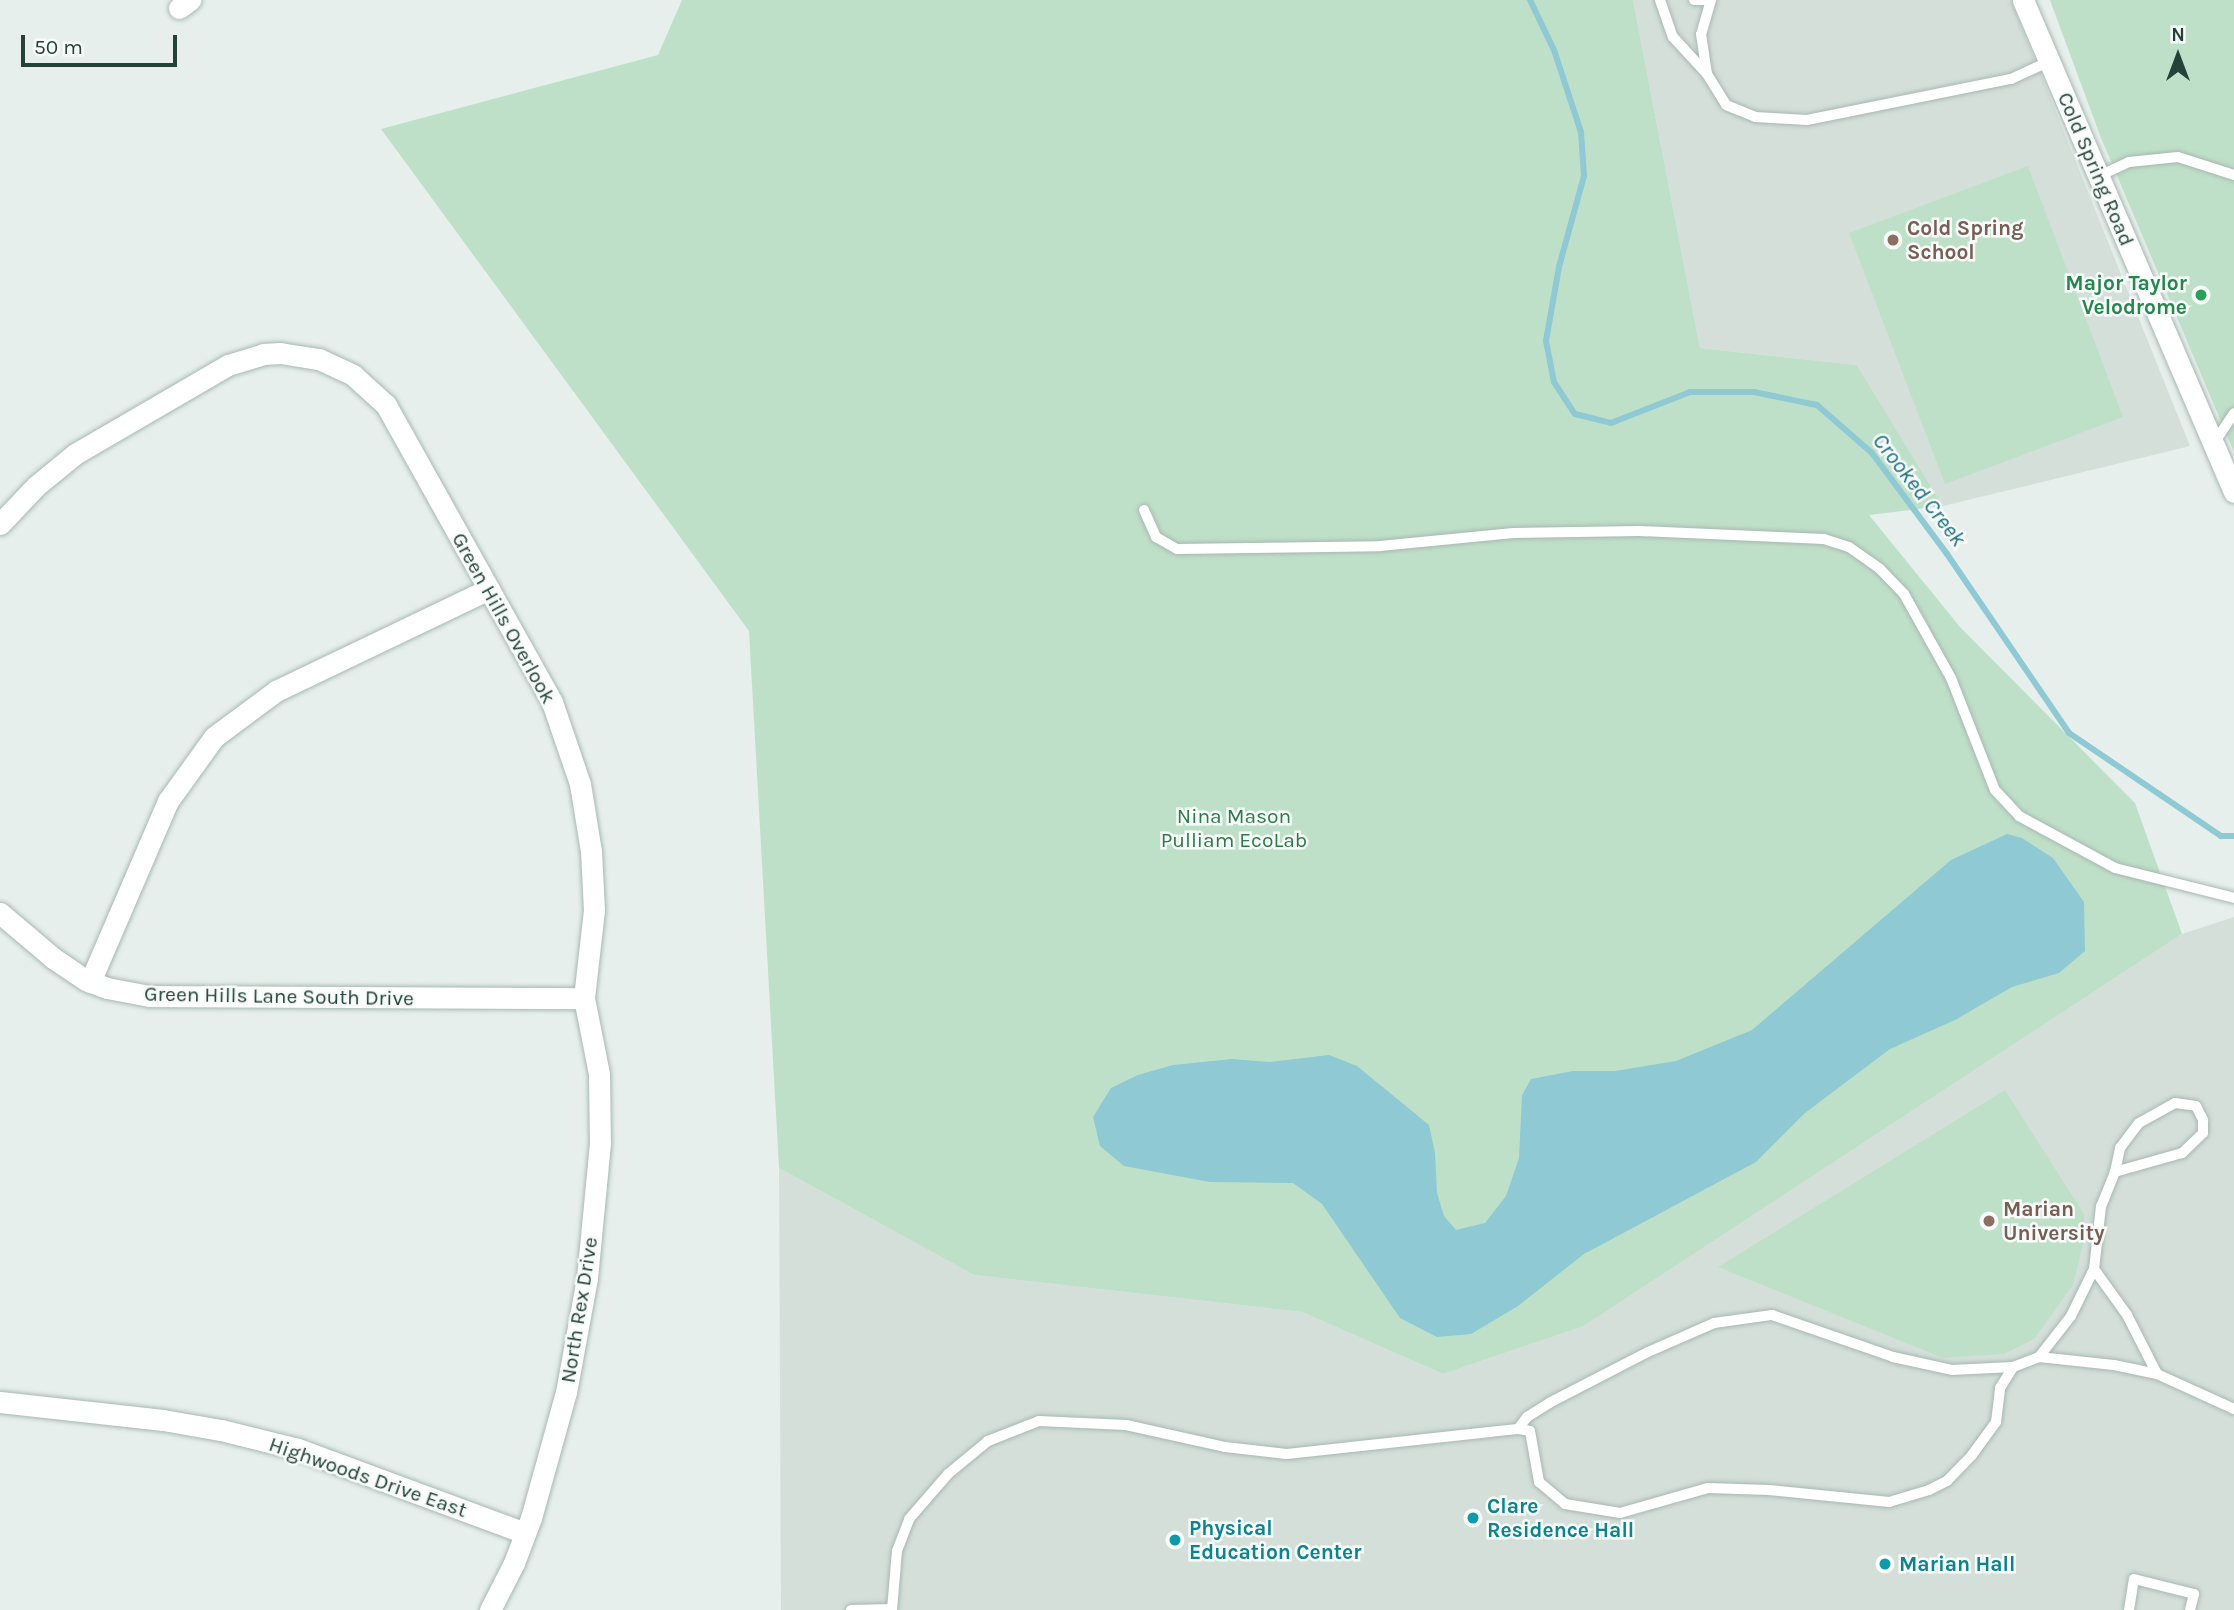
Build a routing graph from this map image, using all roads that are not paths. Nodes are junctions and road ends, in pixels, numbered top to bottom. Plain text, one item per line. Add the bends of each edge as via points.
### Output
1 (1660, 0) edge
2 (1694, 0) edge
3 (1711, 0) edge
4 (2024, 0) edge
5 (2048, 62) junction
6 (1707, 74) junction
7 (2234, 175) edge
8 (2099, 176) junction
9 (2234, 413) edge
10 (2213, 444) junction
11 (2234, 492) edge
12 (1143, 510) dead end
13 (0, 524) edge
14 (489, 589) junction
15 (2234, 898) edge
16 (0, 913) edge
17 (90, 982) junction
18 (584, 998) junction
19 (2115, 1172) junction
20 (2094, 1269) junction
21 (2039, 1357) junction
22 (2013, 1367) junction
23 (2157, 1374) junction
24 (0, 1402) edge
25 (2234, 1409) edge
26 (1518, 1429) junction
27 (525, 1533) junction
28 (490, 1610) edge
29 (851, 1610) edge
30 (892, 1610) edge
31 (2129, 1610) edge
32 (2190, 1610) edge

1 - 6 lane via 1673,37
2 - 3 lane
3 - 6 lane via 1701,34
4 - 5 street, Cold Spring Road
5 - 6 lane via 2011,79 1807,120 1755,117 1726,105
5 - 8 street, Cold Spring Road
7 - 8 lane via 2178,157 2129,162
8 - 10 street, Cold Spring Road
9 - 10 lane
10 - 11 street, Cold Spring Road
12 - 15 lane via 1156,537 1177,549 1380,545 1500,534 1639,531 1825,539 1849,547 1904,594 1951,678 1995,790 2019,816 2115,868
13 - 14 street, Green Hills Overlook via 75,454 228,365 280,353 330,363 366,385 386,405
14 - 17 street via 276,691 214,737 168,800
14 - 18 street, Green Hills Overlook via 552,702 580,784 594,890
16 - 17 street, Green Hills Lane South Drive
17 - 18 street, Green Hills Lane South Drive via 166,998
18 - 27 street, North Rex Drive via 600,1104 590,1250 566,1392
19 - 19 lane via 2182,1153 2203,1133 2196,1106 2175,1103 2138,1123 2120,1148
19 - 20 lane via 2101,1206
20 - 21 lane via 2071,1316
20 - 23 lane via 2127,1315
21 - 22 lane
21 - 23 lane via 2114,1364
22 - 26 lane via 1952,1370 1928,1365 1772,1315 1714,1323 1647,1352 1538,1410
22 - 26 lane via 2000,1388 1996,1422 1972,1455 1947,1481 1889,1502 1708,1488 1620,1513 1565,1504 1539,1482 1530,1431
23 - 25 lane
24 - 27 street, Highwoods Drive East via 163,1420 260,1439 336,1462
26 - 30 lane via 1287,1454 1225,1447 1126,1426 1039,1421 988,1441 948,1474 909,1519 898,1551
27 - 28 street, North Rex Drive
29 - 30 lane
31 - 32 lane via 2134,1579 2193,1594

